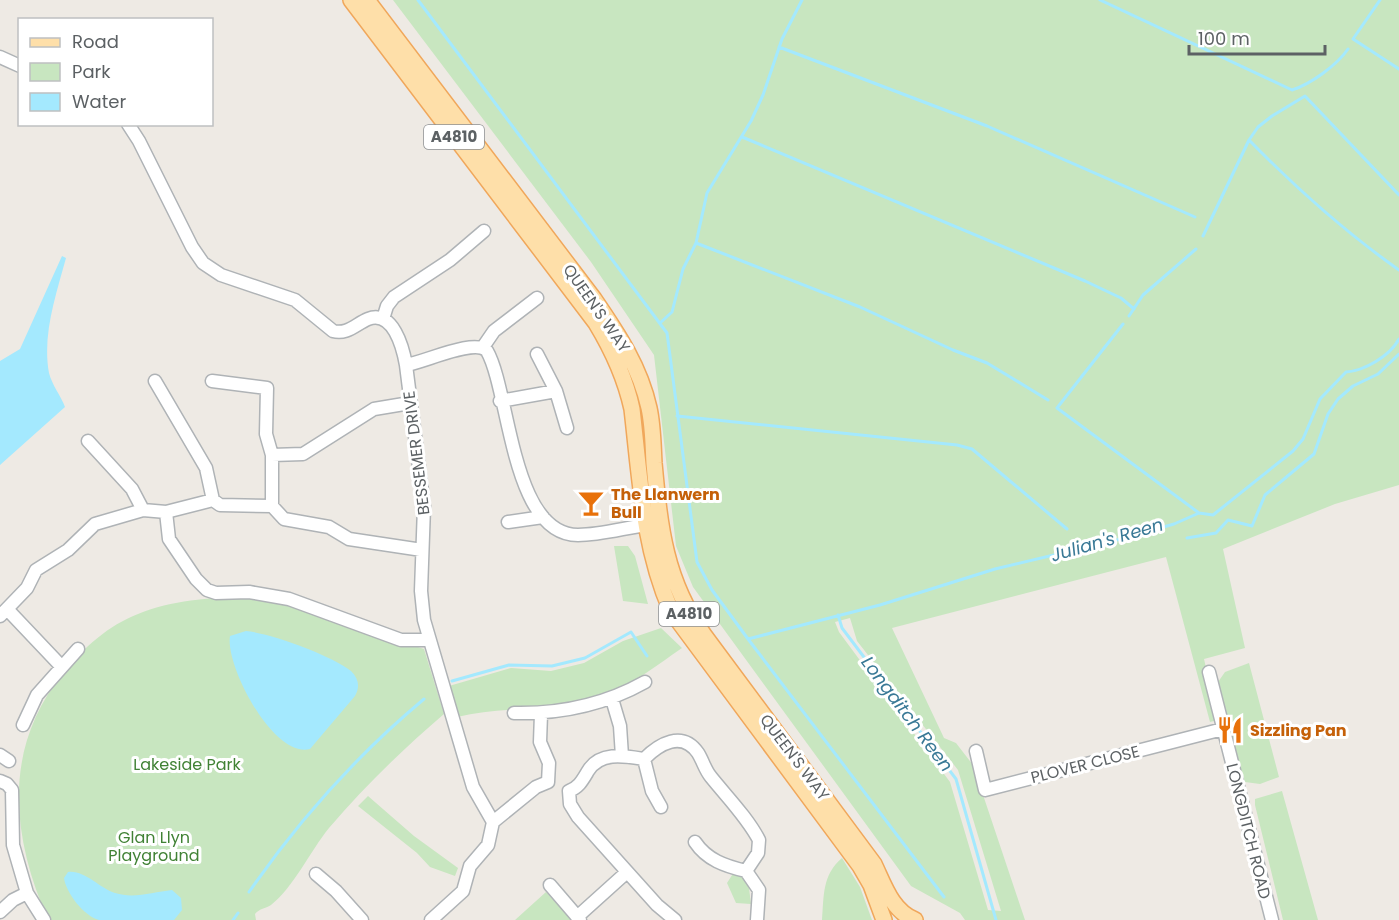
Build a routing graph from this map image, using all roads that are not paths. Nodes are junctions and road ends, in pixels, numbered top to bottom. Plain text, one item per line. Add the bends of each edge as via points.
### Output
1 (351, 0) edge
2 (367, 0) edge
3 (0, 57) edge
4 (18, 65) edge
5 (129, 126) edge
6 (484, 231) dead end
7 (537, 298) dead end
8 (383, 319) junction
9 (483, 347) junction
10 (537, 354) dead end
11 (406, 365) junction
12 (155, 381) dead end
13 (212, 381) dead end
14 (556, 391) junction
15 (500, 401) junction
16 (410, 403) junction
17 (567, 428) dead end
18 (88, 441) dead end
19 (272, 455) junction
20 (213, 500) junction
21 (272, 506) junction
22 (143, 510) junction
23 (166, 512) junction
24 (543, 517) junction
25 (508, 522) dead end
26 (652, 524) junction
27 (422, 550) junction
28 (3, 612) edge
29 (430, 640) junction
30 (78, 649) dead end
31 (61, 666) junction
32 (1209, 672) dead end
33 (645, 682) dead end
34 (612, 699) junction
35 (514, 713) dead end
36 (541, 714) junction
37 (23, 725) dead end
38 (1223, 729) junction
39 (976, 751) dead end
40 (622, 756) junction
41 (644, 759) junction
42 (0, 781) edge
43 (549, 782) junction
44 (569, 791) junction
45 (661, 807) dead end
46 (493, 822) junction
47 (694, 842) dead end
48 (746, 871) junction
49 (627, 872) junction
50 (316, 874) dead end
51 (550, 885) dead end
52 (27, 893) junction
53 (0, 912) edge
54 (578, 918) edge
55 (44, 920) edge
56 (362, 920) edge
57 (431, 920) edge
58 (675, 920) edge
59 (757, 920) edge
60 (884, 920) edge
61 (915, 920) edge
62 (1272, 920) edge

1 - 26 main road, QUEEN'S WAY / A4810 via 611,348 627,387
2 - 26 main road, QUEEN'S WAY / A4810 via 627,348 650,411
3 - 4 street
5 - 8 street via 192,247 212,270 295,300 333,331 348,331 370,318
6 - 8 street via 450,260 394,297
7 - 9 street via 494,331
8 - 11 street, BESSEMER DRIVE via 401,342
9 - 11 street via 464,347
9 - 15 street via 489,355
10 - 14 street
11 - 16 street, BESSEMER DRIVE
12 - 20 street via 206,468
13 - 19 street via 267,388 266,434
14 - 15 street
14 - 17 street
15 - 24 street via 522,478
16 - 19 street via 374,408 303,454
16 - 27 street, BESSEMER DRIVE via 424,507
18 - 22 street via 132,489
19 - 21 street
20 - 21 street via 220,505
20 - 23 street
21 - 27 street via 284,519 328,527 349,539
22 - 23 street
22 - 28 street via 95,524 68,550 36,570 27,588
23 - 29 street via 169,539 207,590 289,599 401,640
24 - 25 street
24 - 26 street via 553,526 576,535
26 - 60 main road, QUEEN'S WAY / A4810 via 661,588 671,611 860,866
26 - 61 main road, QUEEN'S WAY / A4810 via 689,614 874,864 892,901 902,914
27 - 29 street, BESSEMER DRIVE via 422,606
28 - 31 street
29 - 46 street, BESSEMER DRIVE via 473,787
30 - 31 street
31 - 37 street via 37,696
32 - 38 street, LONGDITCH ROAD
33 - 34 street
34 - 36 street
34 - 40 street via 620,726
35 - 36 street
36 - 43 street via 540,742 549,763
38 - 39 street, PLOVER CLOSE via 985,790
38 - 62 street, LONGDITCH ROAD
40 - 41 street
40 - 44 street via 596,763 580,784
41 - 45 street via 652,791
41 - 48 street via 657,746 670,741 680,741 696,750 759,840 758,853
42 - 52 street via 12,790 13,844
43 - 44 street
43 - 46 street via 536,787
44 - 49 street via 573,811
46 - 57 street via 488,845 470,866 463,891
47 - 48 street via 716,862
48 - 59 street via 759,890
49 - 54 street
49 - 58 street
50 - 56 street
51 - 54 street
52 - 53 street
52 - 55 street

